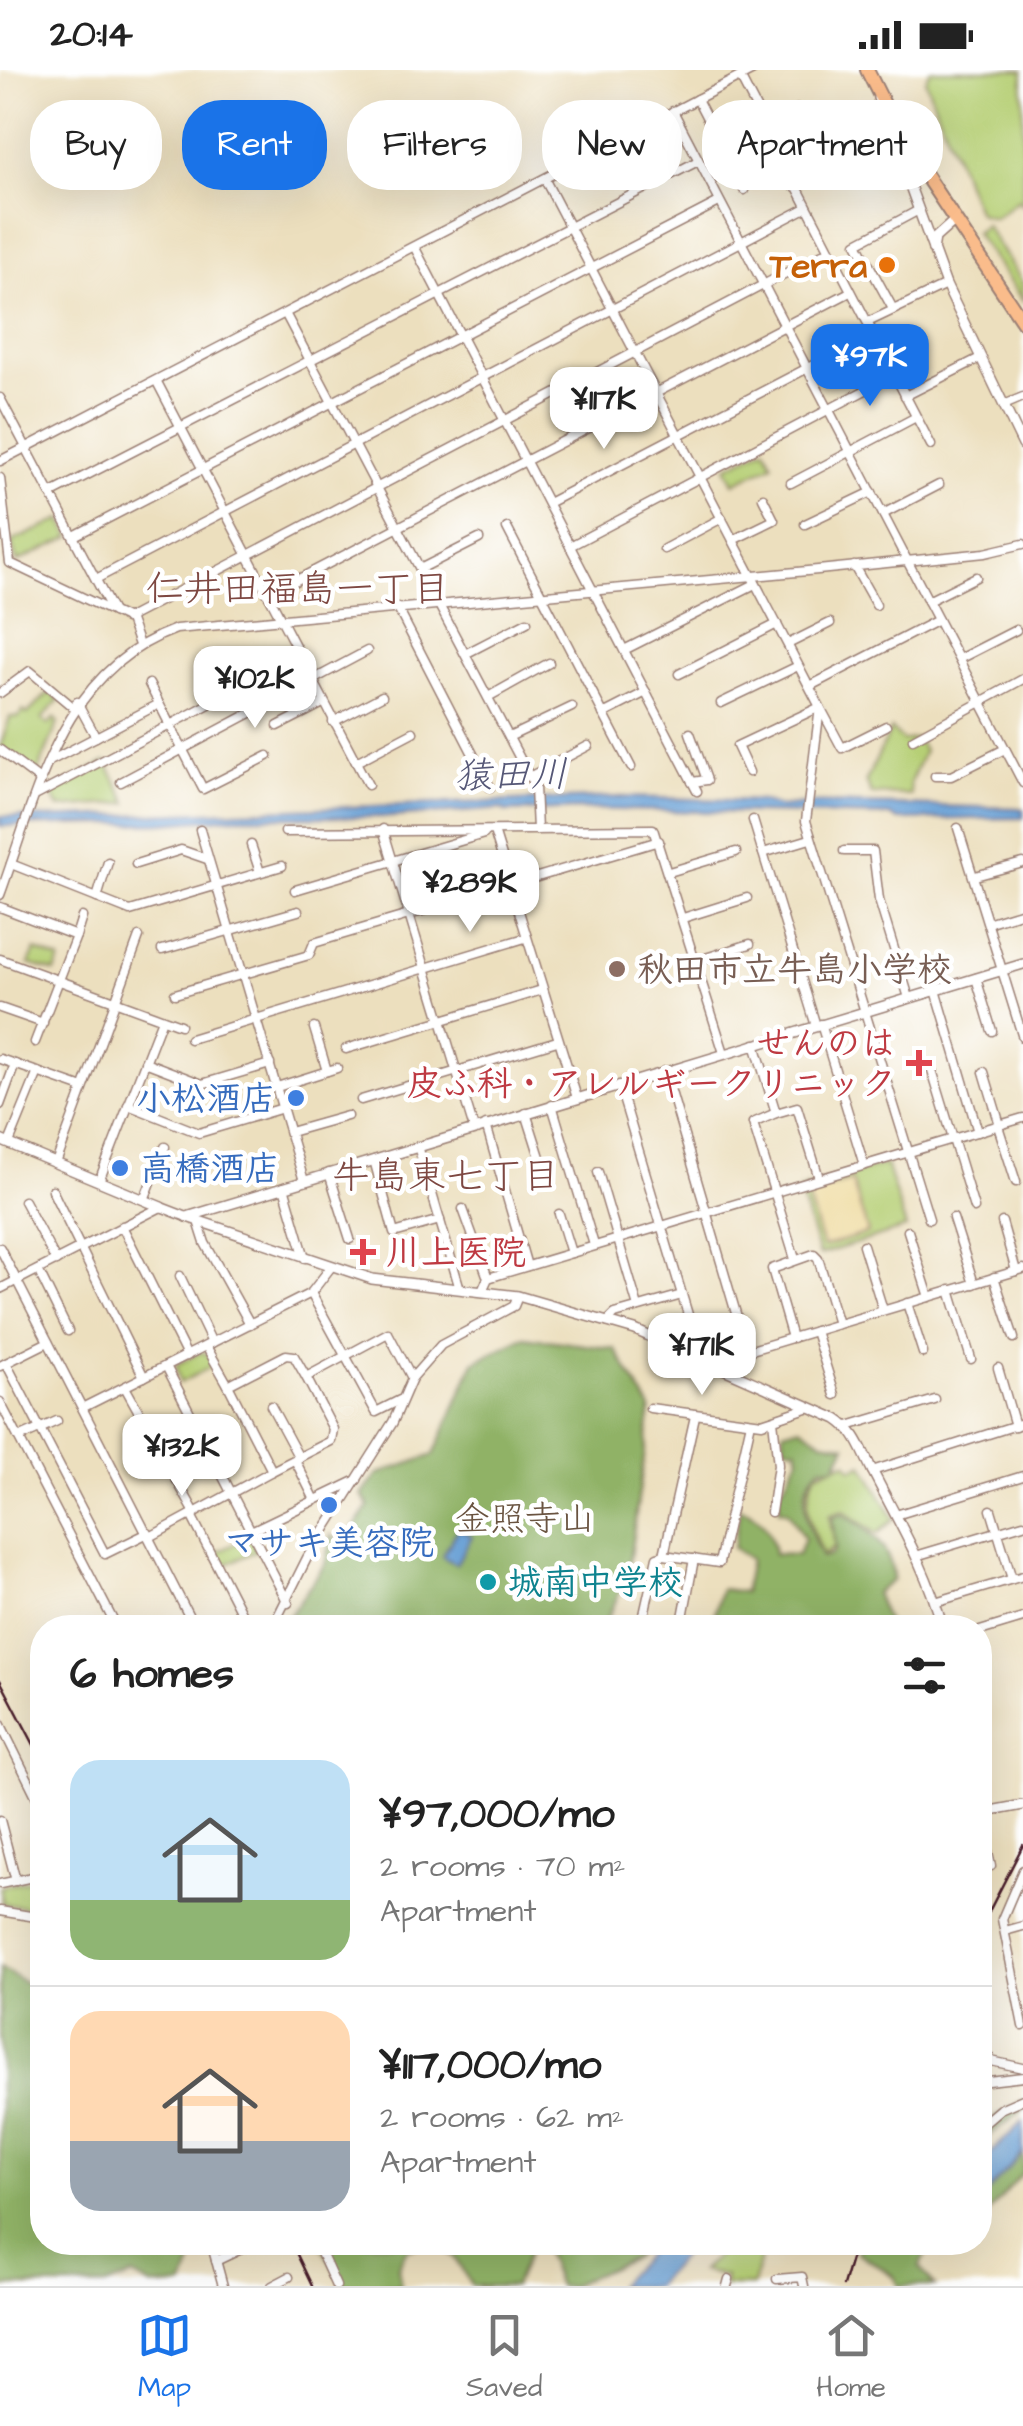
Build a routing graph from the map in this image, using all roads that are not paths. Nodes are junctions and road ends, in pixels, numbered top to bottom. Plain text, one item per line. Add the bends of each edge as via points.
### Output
1 (753, 70) edge
2 (868, 70) edge
3 (740, 78) junction
4 (876, 90) junction
5 (697, 100) junction
6 (751, 100) edge
7 (879, 100) edge
8 (682, 107) edge
9 (702, 110) edge
10 (682, 129) edge
11 (698, 161) junction
12 (542, 182) edge
13 (550, 190) edge
14 (796, 190) edge
15 (909, 190) edge
16 (719, 202) junction
17 (806, 208) junction
18 (917, 212) junction
19 (954, 221) junction
20 (568, 225) junction
21 (741, 243) junction
22 (415, 248) junction
23 (828, 251) junction
24 (933, 253) junction
25 (591, 268) junction
26 (762, 284) junction
27 (946, 285) junction
28 (850, 292) junction
29 (439, 294) junction
30 (612, 309) junction
31 (893, 310) junction
32 (286, 315) junction
33 (868, 322) junction
34 (1023, 322) edge
35 (785, 327) junction
36 (873, 334) junction
37 (460, 335) junction
38 (634, 350) junction
39 (980, 358) junction
40 (310, 360) junction
41 (806, 368) junction
42 (894, 375) junction
43 (482, 376) junction
44 (157, 382) junction
45 (655, 391) junction
46 (905, 396) junction
47 (1023, 397) edge
48 (0, 398) edge
49 (332, 401) junction
50 (1004, 405) junction
51 (829, 410) junction
52 (916, 417) junction
53 (504, 418) junction
54 (181, 428) junction
55 (678, 434) junction
56 (354, 444) junction
57 (931, 444) dead end
58 (1023, 445) edge
59 (28, 448) junction
60 (851, 452) junction
61 (526, 460) junction
62 (0, 461) edge
63 (203, 470) junction
64 (700, 476) junction
65 (0, 478) edge
66 (791, 483) dead end
67 (939, 485) dead end
68 (376, 486) junction
69 (872, 492) junction
70 (52, 493) junction
71 (763, 498) dead end
72 (548, 502) junction
73 (224, 511) junction
74 (883, 514) junction
75 (722, 518) junction
76 (805, 524) dead end
77 (399, 528) junction
78 (507, 528) dead end
79 (74, 536) junction
80 (479, 539) dead end
81 (733, 540) junction
82 (1023, 544) edge
83 (570, 546) junction
84 (664, 550) dead end
85 (246, 553) junction
86 (907, 560) junction
87 (10, 564) junction
88 (854, 566) junction
89 (420, 569) junction
90 (0, 570) edge
91 (976, 577) dead end
92 (96, 579) junction
93 (754, 580) junction
94 (592, 588) junction
95 (541, 592) junction
96 (268, 595) junction
97 (928, 601) junction
98 (438, 603) junction
99 (876, 606) dead end
100 (397, 607) junction
101 (113, 612) junction
102 (279, 616) junction
103 (126, 618) junction
104 (938, 620) junction
105 (527, 622) dead end
106 (830, 622) dead end
107 (777, 624) junction
108 (1016, 630) dead end
109 (788, 644) junction
110 (138, 645) junction
111 (624, 650) junction
112 (368, 651) dead end
113 (465, 654) junction
114 (959, 659) junction
115 (548, 663) dead end
116 (798, 666) junction
117 (679, 674) dead end
118 (310, 680) junction
119 (1023, 680) edge
120 (149, 684) dead end
121 (810, 686) junction
122 (646, 692) junction
123 (0, 693) edge
124 (382, 696) dead end
125 (488, 697) junction
126 (980, 700) junction
127 (323, 703) junction
128 (720, 703) dead end
129 (159, 704) junction
130 (265, 704) junction
131 (76, 705) junction
132 (572, 707) dead end
133 (820, 707) junction
134 (603, 714) junction
135 (334, 722) junction
136 (170, 725) junction
137 (278, 726) dead end
138 (886, 726) dead end
139 (413, 732) dead end
140 (690, 733) dead end
141 (96, 737) junction
142 (509, 738) junction
143 (913, 739) dead end
144 (588, 746) dead end
145 (182, 748) junction
146 (1005, 749) junction
147 (0, 750) edge
148 (268, 756) dead end
149 (50, 761) junction
150 (356, 762) junction
151 (631, 767) dead end
152 (749, 772) dead end
153 (935, 776) dead end
154 (529, 777) junction
155 (1022, 779) edge
156 (42, 781) junction
157 (122, 782) dead end
158 (368, 786) dead end
159 (490, 787) dead end
160 (37, 795) junction
161 (753, 820) dead end
162 (958, 828) dead end
163 (200, 830) dead end
164 (383, 830) junction
165 (537, 830) junction
166 (494, 831) junction
167 (285, 832) dead end
168 (810, 840) junction
169 (658, 841) junction
170 (251, 845) dead end
171 (844, 851) dead end
172 (736, 852) dead end
173 (763, 853) junction
174 (207, 858) junction
175 (108, 862) dead end
176 (392, 862) junction
177 (1023, 863) edge
178 (11, 864) junction
179 (136, 864) dead end
180 (282, 866) dead end
181 (260, 872) junction
182 (669, 872) junction
183 (975, 876) junction
184 (509, 884) junction
185 (215, 886) junction
186 (295, 890) dead end
187 (0, 895) edge
188 (97, 898) junction
189 (748, 898) dead end
190 (0, 907) edge
191 (298, 911) dead end
192 (1023, 912) edge
193 (82, 916) dead end
194 (409, 916) junction
195 (683, 918) junction
196 (990, 922) junction
197 (229, 930) junction
198 (76, 936) junction
199 (139, 937) dead end
200 (525, 938) junction
201 (750, 944) dead end
202 (162, 950) dead end
203 (0, 959) edge
204 (696, 962) junction
205 (1023, 964) edge
206 (426, 969) junction
207 (1004, 969) junction
208 (244, 974) junction
209 (976, 978) junction
210 (59, 982) junction
211 (542, 990) junction
212 (936, 990) junction
213 (176, 994) dead end
214 (909, 998) junction
215 (114, 1002) junction
216 (0, 1008) edge
217 (866, 1011) junction
218 (162, 1020) junction
219 (258, 1020) junction
220 (441, 1021) junction
221 (43, 1024) junction
222 (180, 1025) dead end
223 (819, 1025) junction
224 (314, 1028) dead end
225 (992, 1031) dead end
226 (1023, 1038) edge
227 (190, 1039) dead end
228 (557, 1041) junction
229 (35, 1042) dead end
230 (755, 1044) junction
231 (346, 1048) dead end
232 (724, 1053) junction
233 (0, 1059) edge
234 (145, 1062) junction
235 (15, 1064) junction
236 (270, 1064) junction
237 (932, 1070) dead end
238 (456, 1071) junction
239 (664, 1071) junction
240 (38, 1072) junction
241 (984, 1072) dead end
242 (620, 1085) junction
243 (277, 1086) junction
244 (83, 1088) junction
245 (577, 1098) junction
246 (362, 1100) dead end
247 (0, 1105) edge
248 (128, 1105) junction
249 (552, 1105) junction
250 (283, 1108) junction
251 (526, 1113) junction
252 (776, 1113) junction
253 (347, 1116) dead end
254 (1023, 1118) edge
255 (999, 1125) junction
256 (486, 1126) junction
257 (474, 1129) junction
258 (290, 1132) junction
259 (978, 1132) junction
260 (954, 1138) junction
261 (5, 1142) edge
262 (418, 1146) junction
263 (165, 1148) dead end
264 (910, 1152) junction
265 (374, 1160) junction
266 (56, 1163) junction
267 (864, 1165) junction
268 (598, 1172) dead end
269 (329, 1173) junction
270 (820, 1178) junction
271 (547, 1179) dead end
272 (99, 1181) junction
273 (304, 1181) junction
274 (1016, 1182) dead end
275 (284, 1187) junction
276 (52, 1190) dead end
277 (775, 1192) junction
278 (144, 1200) junction
279 (24, 1201) dead end
280 (160, 1207) junction
281 (974, 1208) dead end
282 (464, 1209) dead end
283 (707, 1212) junction
284 (559, 1214) dead end
285 (953, 1218) dead end
286 (193, 1219) junction
287 (929, 1219) dead end
288 (440, 1220) junction
289 (1002, 1222) dead end
290 (662, 1225) junction
291 (122, 1226) junction
292 (908, 1231) dead end
293 (618, 1238) junction
294 (350, 1239) dead end
295 (863, 1245) dead end
296 (594, 1246) junction
297 (0, 1248) edge
298 (80, 1248) junction
299 (571, 1252) junction
300 (305, 1258) junction
301 (795, 1259) junction
302 (56, 1260) junction
303 (528, 1266) junction
304 (331, 1267) junction
305 (38, 1270) junction
306 (1020, 1270) edge
307 (180, 1276) dead end
308 (994, 1277) junction
309 (488, 1278) junction
310 (17, 1280) junction
311 (974, 1284) junction
312 (460, 1289) junction
313 (483, 1289) junction
314 (0, 1290) edge
315 (950, 1290) junction
316 (311, 1292) junction
317 (682, 1295) junction
318 (518, 1296) junction
319 (929, 1297) junction
320 (907, 1303) junction
321 (638, 1307) junction
322 (883, 1310) junction
323 (606, 1322) junction
324 (250, 1324) junction
325 (838, 1324) junction
326 (815, 1330) junction
327 (68, 1331) dead end
328 (792, 1338) junction
329 (1014, 1338) dead end
330 (48, 1342) junction
331 (209, 1344) junction
332 (748, 1351) junction
333 (923, 1353) dead end
334 (346, 1354) junction
335 (694, 1354) junction
336 (186, 1356) junction
337 (971, 1358) dead end
338 (718, 1364) junction
339 (3, 1365) edge
340 (166, 1366) junction
341 (998, 1368) dead end
342 (144, 1377) junction
343 (306, 1377) junction
344 (412, 1378) junction
345 (228, 1385) junction
346 (125, 1387) junction
347 (836, 1395) dead end
348 (400, 1400) junction
349 (934, 1400) dead end
350 (0, 1402) edge
351 (271, 1406) dead end
352 (84, 1407) junction
353 (810, 1407) junction
354 (650, 1408) dead end
355 (695, 1416) junction
356 (773, 1420) junction
357 (57, 1421) dead end
358 (751, 1422) junction
359 (1019, 1424) edge
360 (848, 1426) junction
361 (40, 1429) junction
362 (19, 1438) junction
363 (297, 1459) junction
364 (272, 1470) junction
365 (872, 1470) junction
366 (1023, 1476) edge
367 (361, 1478) junction
368 (232, 1493) junction
369 (315, 1500) junction
370 (992, 1510) dead end
371 (770, 1512) dead end
372 (193, 1514) junction
373 (899, 1514) junction
374 (1023, 1524) edge
375 (251, 1531) junction
376 (998, 1531) junction
377 (149, 1535) junction
378 (664, 1555) junction
379 (919, 1555) junction
380 (694, 1560) junction
381 (1023, 1576) edge
382 (1012, 1580) junction
383 (936, 1602) junction
384 (288, 1603) junction
385 (110, 1615) edge
386 (189, 1615) edge
387 (243, 1615) edge
388 (280, 1615) edge
389 (644, 1615) edge
390 (683, 1615) edge
391 (940, 1615) edge
392 (1023, 1618) edge
393 (992, 1627) edge
394 (0, 1724) edge
395 (3, 1736) edge
396 (30, 1786) edge
397 (1023, 1805) edge
398 (992, 1811) edge
399 (0, 1820) edge
400 (1023, 1870) edge
401 (30, 1878) edge
402 (16, 1881) junction
403 (0, 1884) edge
404 (0, 1910) edge
405 (30, 1916) edge
406 (1023, 1926) edge
407 (1005, 1930) junction
408 (1018, 1974) edge
409 (1023, 2026) edge
410 (992, 2061) edge
411 (1023, 2068) edge
412 (1023, 2077) edge
413 (992, 2081) edge
414 (1023, 2099) edge
415 (992, 2115) edge
416 (214, 2255) edge
417 (229, 2255) edge
418 (322, 2255) edge
419 (216, 2261) junction
420 (289, 2276) dead end
421 (778, 2279) dead end
422 (223, 2286) edge
423 (272, 2286) edge
424 (336, 2286) edge
425 (804, 2286) edge

1 - 3 street
2 - 4 highway
3 - 5 street
3 - 6 street
4 - 7 street
4 - 19 highway
5 - 8 street
5 - 9 street
10 - 11 street
11 - 16 street
11 - 20 street
12 - 22 street
13 - 20 street
14 - 17 street
15 - 18 street
16 - 21 street
16 - 25 street
17 - 21 street
17 - 23 street
18 - 24 street
18 - 31 street via 857,243
19 - 24 street via 934,238
19 - 34 highway
20 - 25 street
20 - 29 street
21 - 26 street
21 - 30 street
22 - 29 street
22 - 32 street
23 - 26 street
23 - 28 street
24 - 27 street
25 - 30 street
25 - 37 street
26 - 35 street
26 - 38 street
27 - 31 street
27 - 39 street
28 - 33 street
28 - 35 street
29 - 37 street
29 - 40 street
30 - 38 street
30 - 43 street
31 - 33 street
32 - 40 street
32 - 44 street
33 - 36 street
35 - 41 street
35 - 45 street
36 - 41 street
36 - 42 street
37 - 43 street
37 - 49 street
38 - 45 street
38 - 53 street
39 - 46 street
39 - 50 street
40 - 49 street
40 - 54 street
41 - 51 street
41 - 55 street
42 - 46 street
42 - 51 street
43 - 53 street
43 - 56 street
44 - 54 street
44 - 59 street
45 - 55 street
45 - 61 street
46 - 52 street
47 - 50 street
48 - 59 street
49 - 56 street
49 - 63 street
50 - 58 street
51 - 60 street
51 - 64 street
52 - 57 street
52 - 60 street
53 - 61 street
53 - 68 street
54 - 63 street
54 - 70 street
55 - 64 street
55 - 72 street
56 - 68 street
56 - 73 street
59 - 62 street
59 - 70 street
60 - 66 street
60 - 69 street
61 - 72 street
61 - 77 street
63 - 73 street
63 - 79 street
64 - 75 street
64 - 83 street
65 - 87 street
67 - 74 street
68 - 77 street
68 - 85 street
69 - 74 street
69 - 76 street
70 - 79 street
71 - 81 street via 774,520
72 - 83 street
73 - 85 street
73 - 92 street
74 - 86 street
75 - 81 street
75 - 84 street
77 - 89 street
77 - 96 street
78 - 95 street
79 - 92 street
80 - 89 street
81 - 93 street
82 - 86 street
83 - 94 street
85 - 96 street
85 - 103 street
86 - 88 street
86 - 97 street
87 - 90 street
87 - 101 street
88 - 93 street
88 - 99 street
89 - 98 street
91 - 97 street
92 - 101 street
93 - 94 street
93 - 107 street
93 - 111 street
94 - 95 street
94 - 111 street
95 - 98 street
95 - 134 street
96 - 102 street
97 - 104 street
98 - 100 street
98 - 113 street
100 - 102 street
100 - 159 street
101 - 103 street
102 - 110 street via 200,624
102 - 118 street
103 - 110 street
104 - 114 street
104 - 121 street
105 - 113 street
106 - 109 street
107 - 109 street
107 - 117 street
108 - 114 street
109 - 116 street
110 - 131 street
111 - 122 street
112 - 118 street
113 - 125 street
114 - 126 street
115 - 125 street
116 - 121 street
116 - 128 street
118 - 127 street
118 - 130 street
119 - 126 street
120 - 129 street
121 - 133 street
122 - 134 street
122 - 140 street via 694,787 707,780
123 - 131 street via 30,671
124 - 135 street
125 - 142 street
126 - 143 street
126 - 146 street
127 - 135 street
127 - 137 street
129 - 136 street
129 - 141 street
130 - 136 street via 254,680
130 - 145 street
131 - 141 street
131 - 149 street
132 - 142 street
133 - 138 street via 842,748
133 - 152 street via 736,746
133 - 168 street via 806,796
134 - 151 street
135 - 150 street
136 - 145 street
136 - 160 street
139 - 150 street
141 - 149 street
142 - 154 street
144 - 154 street
145 - 148 street via 203,789
145 - 157 street
146 - 153 street via 952,776
146 - 155 street
147 - 156 street
149 - 156 street
150 - 158 street
154 - 165 street via 537,794
156 - 160 street
160 - 178 street
161 - 173 street
162 - 183 street
163 - 174 street
164 - 166 street
164 - 167 street
164 - 176 street
165 - 166 street
165 - 169 street via 653,829
166 - 176 street
166 - 184 street
168 - 173 street
168 - 217 street
169 - 182 street
169 - 184 street
170 - 181 street
171 - 214 street via 872,851 878,900
172 - 182 street
173 - 223 street
174 - 179 street via 181,850
174 - 185 street
175 - 188 street
176 - 186 street
176 - 194 street
177 - 183 street
178 - 187 street
178 - 188 street
180 - 181 street
181 - 185 street
182 - 195 street
183 - 196 street
184 - 194 street
184 - 200 street
185 - 188 street via 130,911
185 - 197 street
189 - 195 street
190 - 198 street
191 - 197 street
192 - 196 street
193 - 198 street
194 - 206 street
194 - 208 street via 314,943 309,955
195 - 204 street
196 - 207 street
197 - 202 street
197 - 208 street
198 - 210 street
199 - 215 street
200 - 206 street
200 - 211 street
201 - 204 street
203 - 210 street
204 - 232 street
205 - 207 street
206 - 219 street
206 - 220 street
207 - 209 street
207 - 226 street
208 - 213 street
208 - 219 street
209 - 212 street
209 - 225 street
210 - 215 street
210 - 221 street
211 - 220 street
211 - 228 street
212 - 214 street
212 - 259 street
214 - 217 street
215 - 218 street
215 - 244 street
216 - 221 street
217 - 223 street
217 - 264 street
218 - 222 street
218 - 234 street
219 - 227 street
219 - 236 street
220 - 231 street
220 - 238 street
221 - 229 street
223 - 230 street
223 - 267 street
224 - 243 street via 332,1069
228 - 238 street
228 - 245 street
230 - 232 street
230 - 252 street
232 - 239 street
233 - 235 street
234 - 236 street via 202,1084
234 - 248 street
235 - 240 street
235 - 247 street
236 - 243 street
237 - 260 street
238 - 246 street
238 - 257 street
239 - 242 street
239 - 283 street
240 - 244 street
240 - 261 street
241 - 255 street
242 - 245 street
242 - 290 street
243 - 250 street
244 - 266 street
245 - 249 street
248 - 250 street via 198,1133
248 - 272 street
249 - 251 street
249 - 296 street
250 - 258 street
251 - 256 street
251 - 271 street
252 - 270 street via 797,1107
252 - 277 street via 753,1124
253 - 258 street
254 - 255 street
255 - 259 street
255 - 274 street
256 - 257 street
256 - 303 street
257 - 262 street
258 - 273 street
259 - 260 street
260 - 264 street
260 - 281 street
261 - 266 street
262 - 265 street
262 - 288 street
263 - 278 street
264 - 267 street
264 - 287 street
265 - 269 street
265 - 288 street via 394,1233
266 - 272 street
267 - 270 street
268 - 293 street
269 - 273 street
269 - 294 street
270 - 277 street
272 - 278 street
273 - 275 street
275 - 286 street
275 - 300 street
276 - 298 street
277 - 283 street
277 - 301 street
278 - 280 street
279 - 302 street
280 - 286 street
280 - 291 street
282 - 309 street
283 - 290 street
283 - 332 street
284 - 299 street
285 - 311 street
286 - 300 street
286 - 324 street
288 - 312 street
289 - 306 street
290 - 293 street
290 - 317 street
291 - 298 street
291 - 336 street
292 - 319 street
293 - 296 street
293 - 321 street
295 - 322 street
296 - 299 street
297 - 310 street
298 - 302 street
298 - 342 street
299 - 303 street
300 - 304 street
301 - 325 street via 818,1258
301 - 328 street via 772,1269
302 - 305 street
303 - 309 street
304 - 312 street
304 - 316 street
305 - 310 street
305 - 327 street
306 - 308 street
307 - 331 street
308 - 311 street
308 - 329 street
309 - 313 street
310 - 314 street
310 - 330 street
311 - 315 street
312 - 313 street
313 - 318 street
315 - 319 street
315 - 337 street
316 - 324 street
316 - 334 street
317 - 321 street
317 - 335 street
318 - 323 street
318 - 344 street via 514,1306 442,1346
319 - 320 street
320 - 322 street
320 - 333 street
321 - 323 street
322 - 325 street
323 - 335 street
324 - 331 street
325 - 326 street
326 - 328 street
326 - 347 street
328 - 332 street
330 - 339 street
330 - 352 street
331 - 336 street
331 - 345 street
332 - 338 street
334 - 343 street
334 - 344 street via 388,1333
334 - 348 street via 376,1412
335 - 338 street
336 - 340 street
338 - 353 street
339 - 361 street
340 - 342 street
340 - 368 street
341 - 359 street
342 - 346 street
343 - 345 street via 294,1356 286,1355
343 - 363 street via 333,1429 330,1440
344 - 348 street
345 - 364 street
346 - 352 street
346 - 372 street
348 - 367 street
349 - 360 street
350 - 362 street
351 - 363 street
352 - 377 street
353 - 356 street
353 - 360 street
354 - 355 street
355 - 358 street
355 - 378 street
356 - 358 street
356 - 371 street via 778,1466
357 - 361 street
358 - 380 street via 718,1564
359 - 365 street
360 - 365 street
361 - 362 street
361 - 377 street via 105,1554
362 - 385 street
363 - 364 street
363 - 369 street
364 - 368 street
365 - 373 street
366 - 373 street
367 - 369 street
367 - 384 street via 307,1558
368 - 372 street
368 - 375 street
369 - 375 street
370 - 376 street
372 - 377 street
372 - 387 street
373 - 379 street
374 - 376 street
375 - 384 street
376 - 379 street
376 - 382 street
377 - 386 street
378 - 380 street
378 - 389 street via 657,1557
379 - 383 street
380 - 390 street
381 - 382 street
382 - 383 street
383 - 391 street
384 - 388 street
392 - 393 street
394 - 395 street
395 - 396 street
397 - 398 street
399 - 402 street
400 - 407 street via 1003,1910
401 - 402 street
402 - 403 street
404 - 405 street
406 - 407 street
407 - 408 street
408 - 409 street
410 - 411 street
412 - 413 street
414 - 415 street
416 - 419 street
417 - 419 street
418 - 424 street
419 - 422 street
420 - 423 street
421 - 425 street via 802,2277

